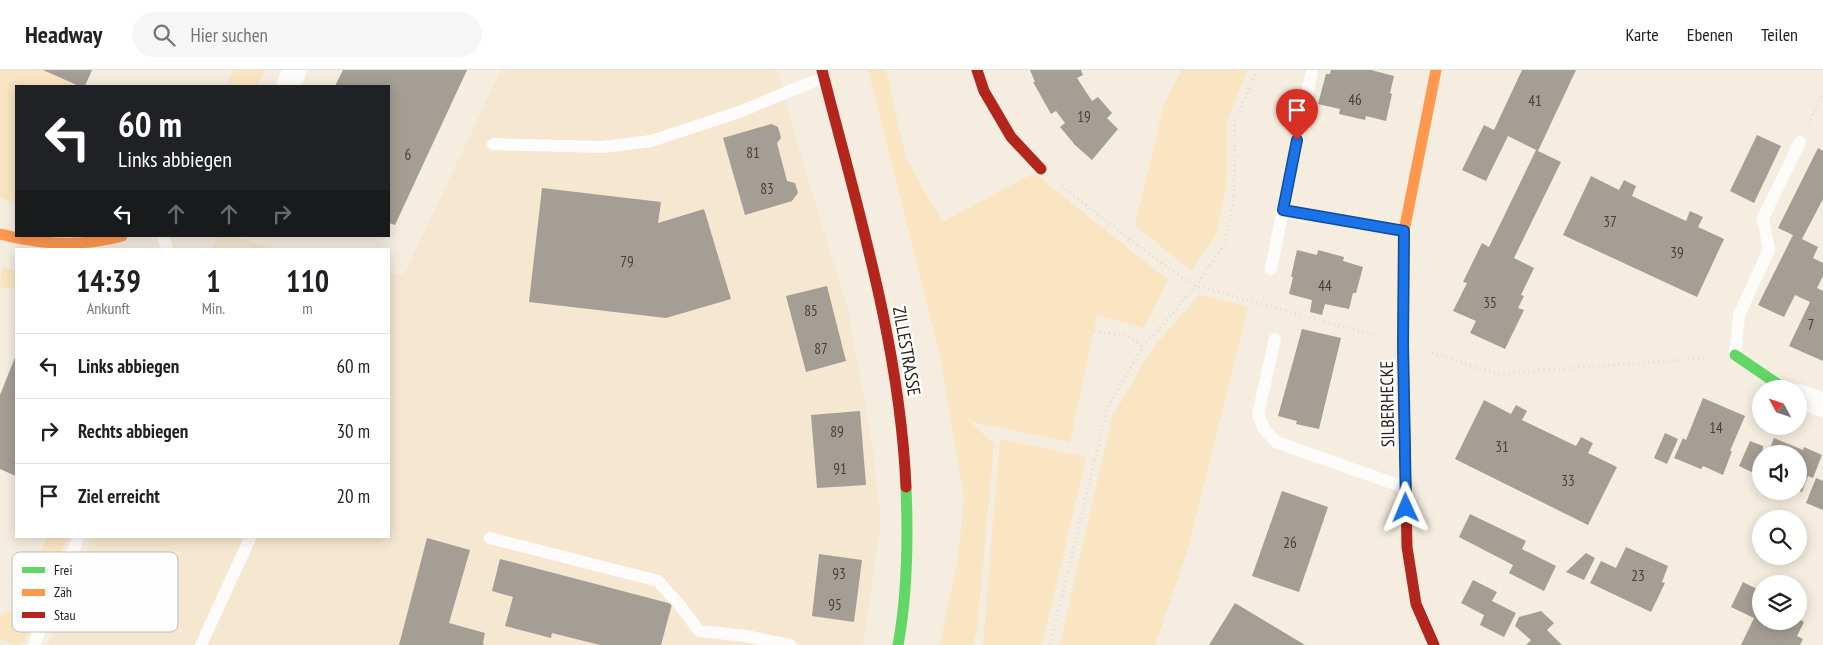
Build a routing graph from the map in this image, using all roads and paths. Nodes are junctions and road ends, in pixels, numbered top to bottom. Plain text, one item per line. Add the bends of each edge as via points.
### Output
1 (295, 70) edge
2 (977, 70) edge
3 (1258, 70) edge
4 (1312, 70) edge
5 (1436, 70) edge
6 (823, 74) edge
7 (288, 85) edge
8 (1823, 93) edge
9 (1800, 142) joint
10 (493, 144) dead end
11 (1041, 169) joint
12 (1283, 210) junction
13 (1404, 231) junction
14 (119, 237) edge
15 (3, 238) edge
16 (1271, 269) dead end
17 (1196, 286) junction
18 (1094, 331) dead end
19 (1381, 337) dead end
20 (1275, 339) dead end
21 (1403, 344) junction
22 (1143, 347) junction
23 (1735, 355) junction
24 (1772, 380) edge
25 (1808, 399) edge
26 (1823, 405) edge
27 (1406, 488) junction
28 (78, 538) edge
29 (250, 538) edge
30 (490, 538) dead end
31 (72, 552) edge
32 (39, 632) edge
33 (34, 645) edge
34 (201, 645) edge
35 (790, 645) edge
36 (898, 645) edge
37 (1050, 645) edge
38 (1434, 645) edge

1 - 7 street
2 - 11 street via 984,91 1011,137
3 - 17 path via 1235,121 1234,199 1225,243
4 - 12 lane
5 - 13 street, SILBERHECKE
6 - 10 lane via 740,112 651,141 603,147
6 - 36 street, ZILLESTRASSE via 884,315 898,393 907,481 907,560
8 - 9 path
9 - 23 lane via 1763,218 1769,250 1739,315
11 - 17 path via 1146,253
12 - 13 lane
12 - 16 lane
13 - 21 street, SILBERHECKE
14 - 15 street via 47,243
17 - 19 path
17 - 22 path
18 - 22 path via 1127,336
20 - 27 lane via 1258,414 1264,429 1276,442
21 - 23 path via 1496,374
21 - 27 street, SILBERHECKE
22 - 37 path via 1108,406
23 - 24 street
25 - 26 street
27 - 38 street, SILBERHECKE via 1407,547 1416,604
28 - 31 lane
29 - 34 lane
30 - 35 lane via 658,581 698,631
32 - 33 lane

